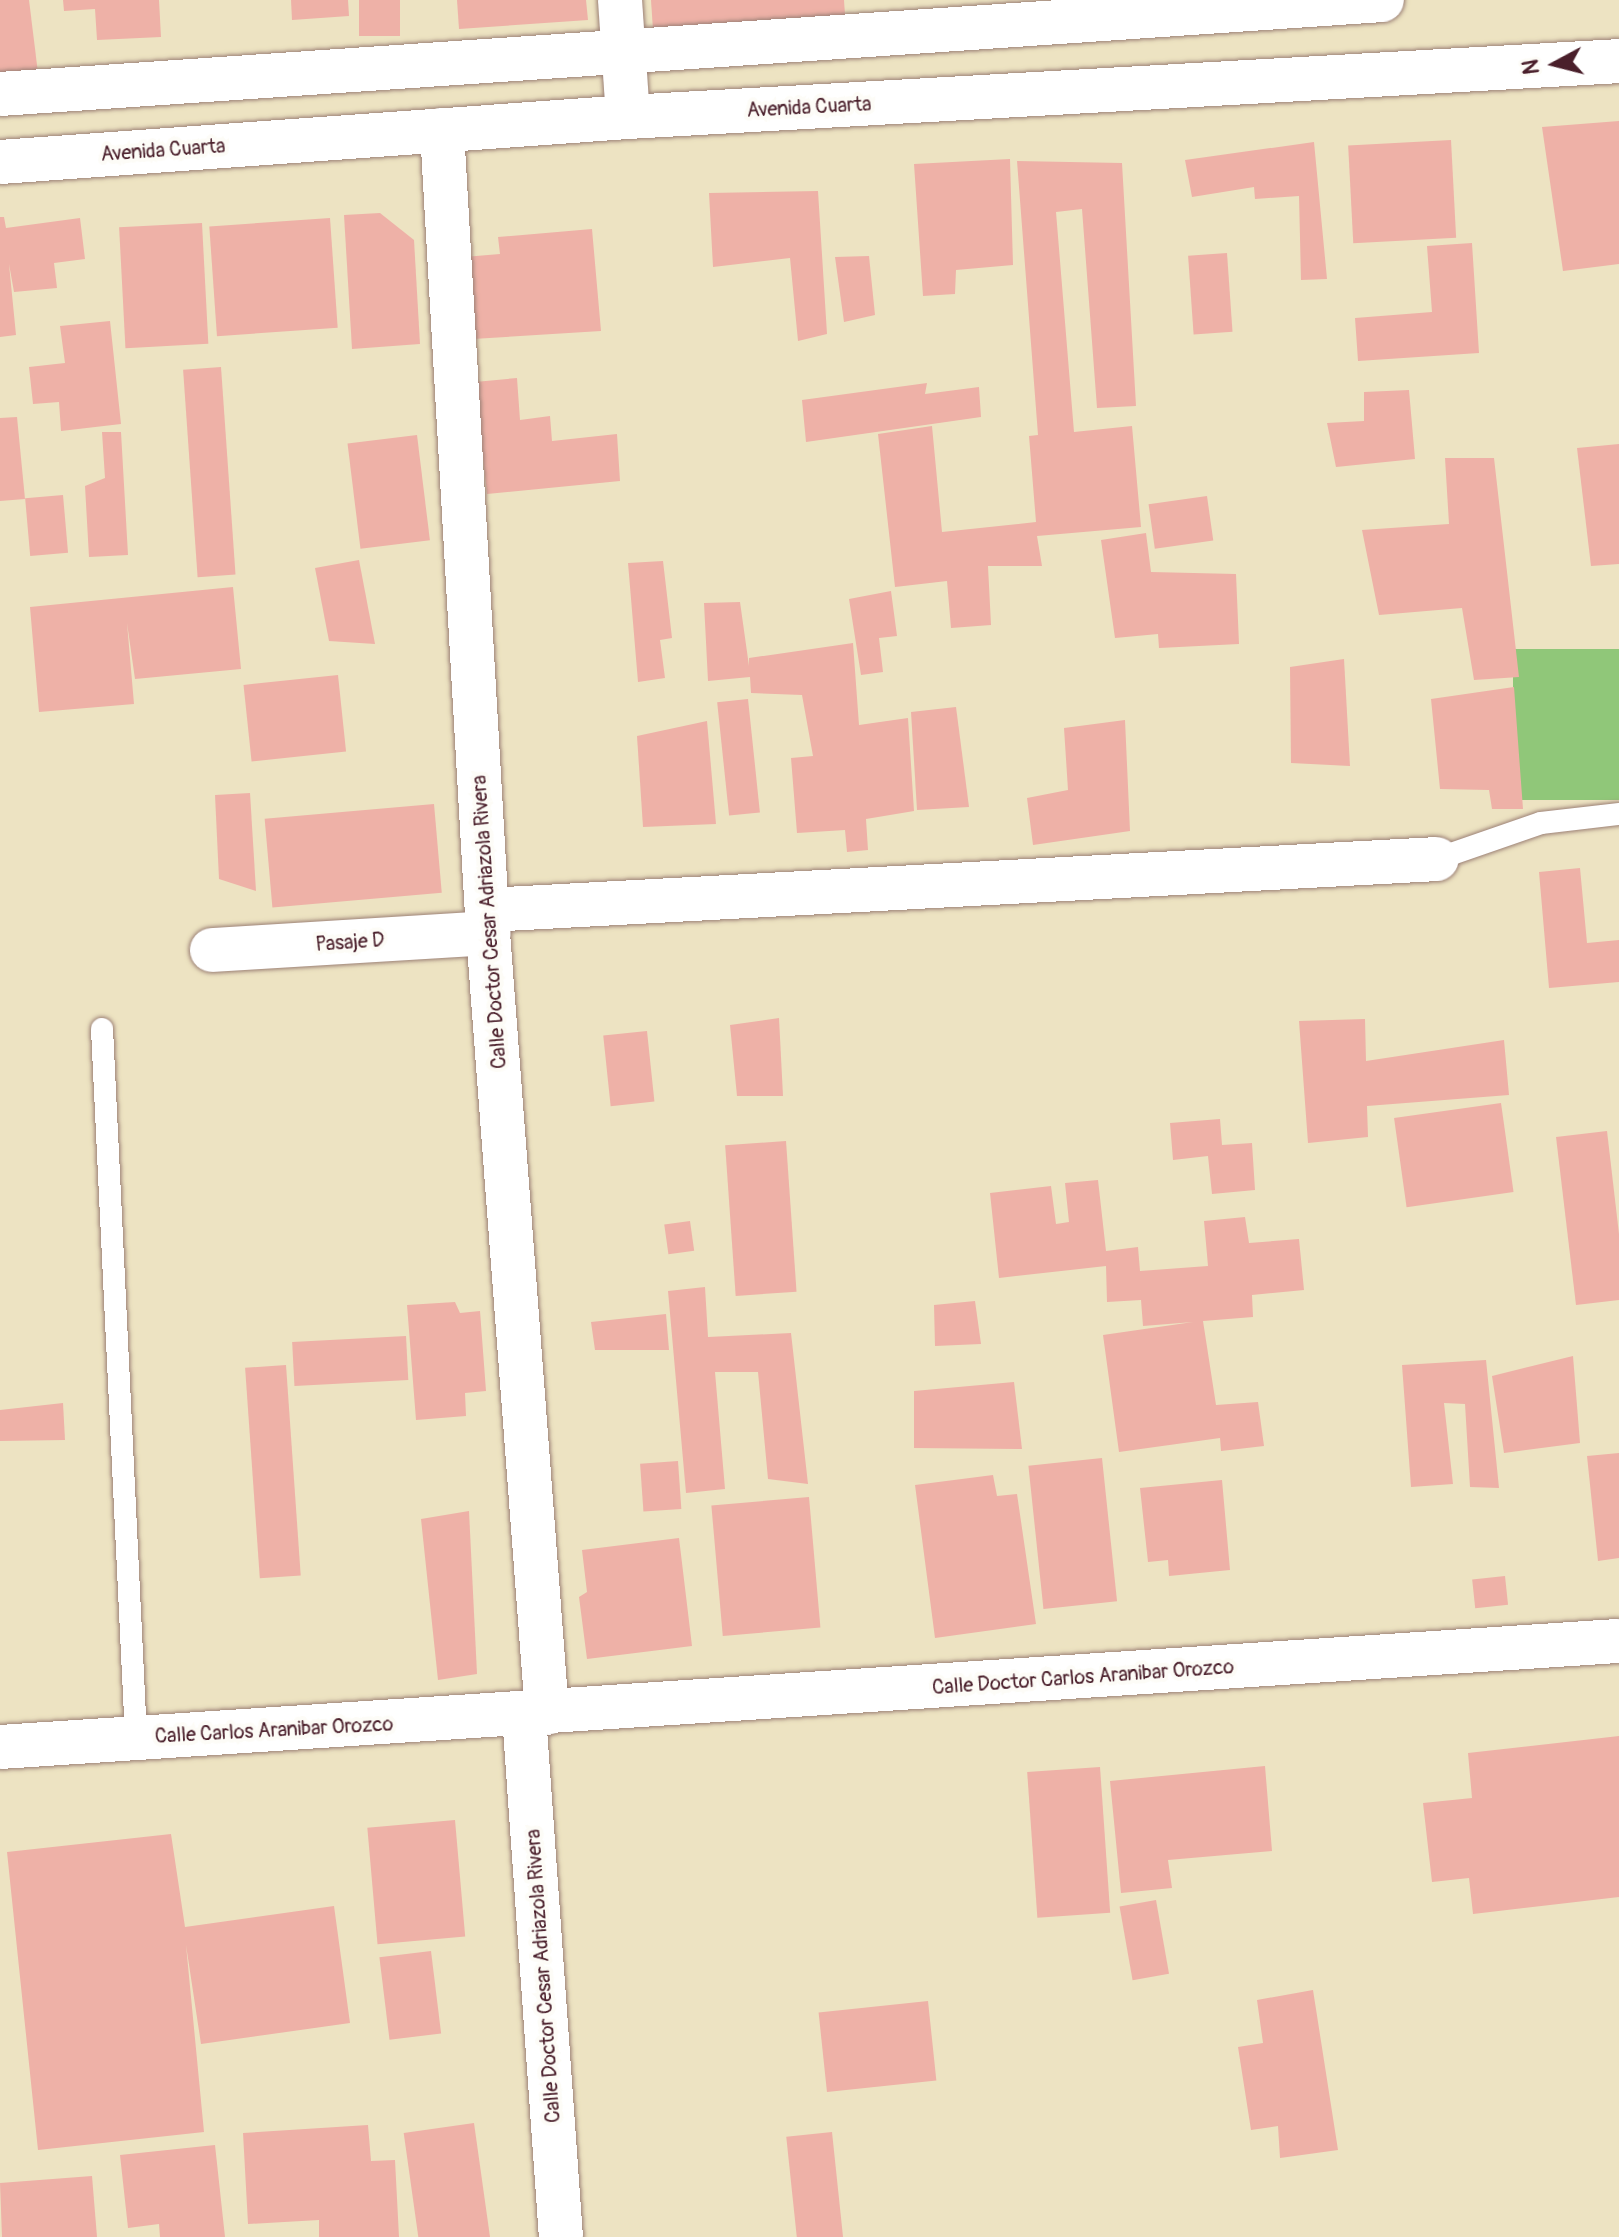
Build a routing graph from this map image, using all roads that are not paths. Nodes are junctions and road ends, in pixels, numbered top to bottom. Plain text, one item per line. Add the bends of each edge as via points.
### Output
1 (620, 0) edge
2 (1382, 0) edge
3 (1261, 4) edge
4 (623, 49) junction
5 (1619, 61) edge
6 (0, 94) edge
7 (628, 117) junction
8 (442, 130) junction
9 (0, 162) edge
10 (1619, 814) edge
11 (1437, 859) joint
12 (487, 922) junction
13 (212, 950) dead end
14 (102, 1029) dead end
15 (1619, 1641) edge
16 (536, 1714) junction
17 (136, 1738) junction
18 (0, 1747) edge
19 (561, 2237) edge

1 - 4 street
2 - 3 street
3 - 4 street
4 - 6 street
4 - 7 street
5 - 7 street, Avenida Cuarta
7 - 8 street, Avenida Cuarta
8 - 9 street, Avenida Cuarta
8 - 12 street, Calle Doctor Cesar Adriazola Rivera
10 - 11 lane via 1541,823
11 - 12 street, Pasaje D
12 - 13 street, Pasaje D
12 - 16 street, Calle Doctor Cesar Adriazola Rivera
14 - 17 lane
15 - 16 street, Calle Doctor Carlos Aranibar Orozco
16 - 17 street, Calle Carlos Aranibar Orozco
16 - 19 street, Calle Doctor Cesar Adriazola Rivera
17 - 18 street, Calle Carlos Aranibar Orozco

